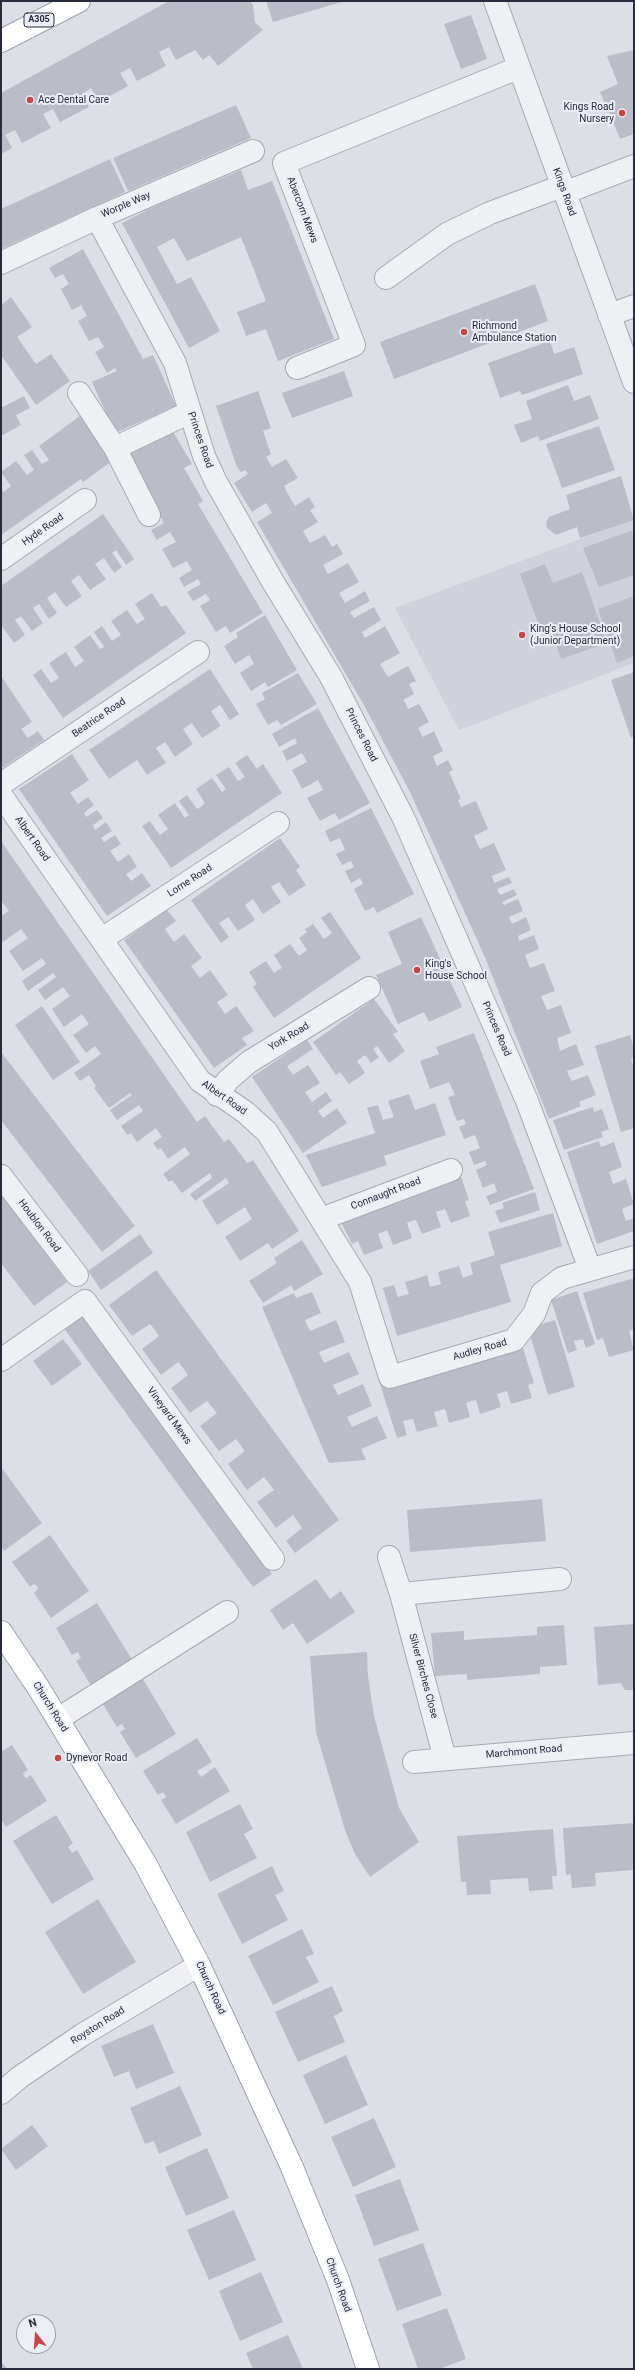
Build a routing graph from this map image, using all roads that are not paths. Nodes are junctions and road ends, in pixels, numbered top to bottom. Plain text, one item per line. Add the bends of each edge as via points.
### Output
1 (78, 1) edge
2 (495, 1) edge
3 (1, 41) edge
4 (518, 68) junction
5 (253, 151) dead end
6 (634, 166) edge
7 (563, 189) junction
8 (97, 218) junction
9 (1, 263) edge
10 (386, 278) dead end
11 (634, 306) edge
12 (609, 315) junction
13 (297, 368) dead end
14 (634, 382) edge
15 (79, 393) dead end
16 (190, 412) junction
17 (115, 448) junction
18 (85, 500) dead end
19 (149, 515) dead end
20 (1, 559) edge
21 (198, 652) dead end
22 (1, 784) edge
23 (1, 795) edge
24 (278, 823) dead end
25 (102, 939) junction
26 (369, 988) dead end
27 (217, 1095) junction
28 (451, 1170) dead end
29 (1, 1176) edge
30 (321, 1219) junction
31 (634, 1258) edge
32 (590, 1270) junction
33 (77, 1275) dead end
34 (1, 1360) edge
35 (390, 1377) joint
36 (389, 1557) dead end
37 (273, 1559) dead end
38 (560, 1579) dead end
39 (401, 1594) junction
40 (227, 1612) dead end
41 (1, 1632) edge
42 (58, 1719) junction
43 (634, 1743) edge
44 (444, 1759) junction
45 (414, 1762) dead end
46 (200, 1965) junction
47 (1, 2093) edge
48 (368, 2369) edge

1 - 3 main road, A305
2 - 4 street, Kings Road
4 - 7 street, Kings Road
4 - 13 street, Abercorn Mews via 284,163 354,345
5 - 8 street, Worple Way
6 - 7 street
7 - 10 street via 490,213 454,231
7 - 12 street, Kings Road
8 - 9 street, Worple Way
8 - 16 street, Princes Road via 174,363
11 - 12 street
12 - 14 street, Kings Road
15 - 17 street
16 - 17 street
16 - 32 street, Princes Road via 204,456 216,482 331,677 404,819 527,1101
17 - 19 street
18 - 20 street, Hyde Road
21 - 22 street, Beatrice Road
23 - 25 street, Albert Road
24 - 25 street, Lorne Road
25 - 27 street, Albert Road via 200,1081
26 - 27 street, York Road via 249,1062 228,1080
27 - 30 street, Albert Road via 245,1112 267,1132
28 - 30 street, Connaught Road
29 - 33 street, Houblon Road
30 - 35 street, Albert Road via 360,1282
31 - 32 street, Audley Road
32 - 35 street, Audley Road via 562,1278 542,1293 534,1314 514,1340
34 - 37 street, Vineyard Mews via 85,1300
36 - 39 street, Silver Birches Close
38 - 39 street
39 - 44 street, Silver Birches Close
40 - 42 street
41 - 42 main road, Church Road
42 - 46 main road, Church Road via 145,1862
43 - 44 street, Marchmont Road
44 - 45 street, Marchmont Road
46 - 47 street, Royston Road via 82,2035
46 - 48 main road, Church Road via 291,2165 338,2280

